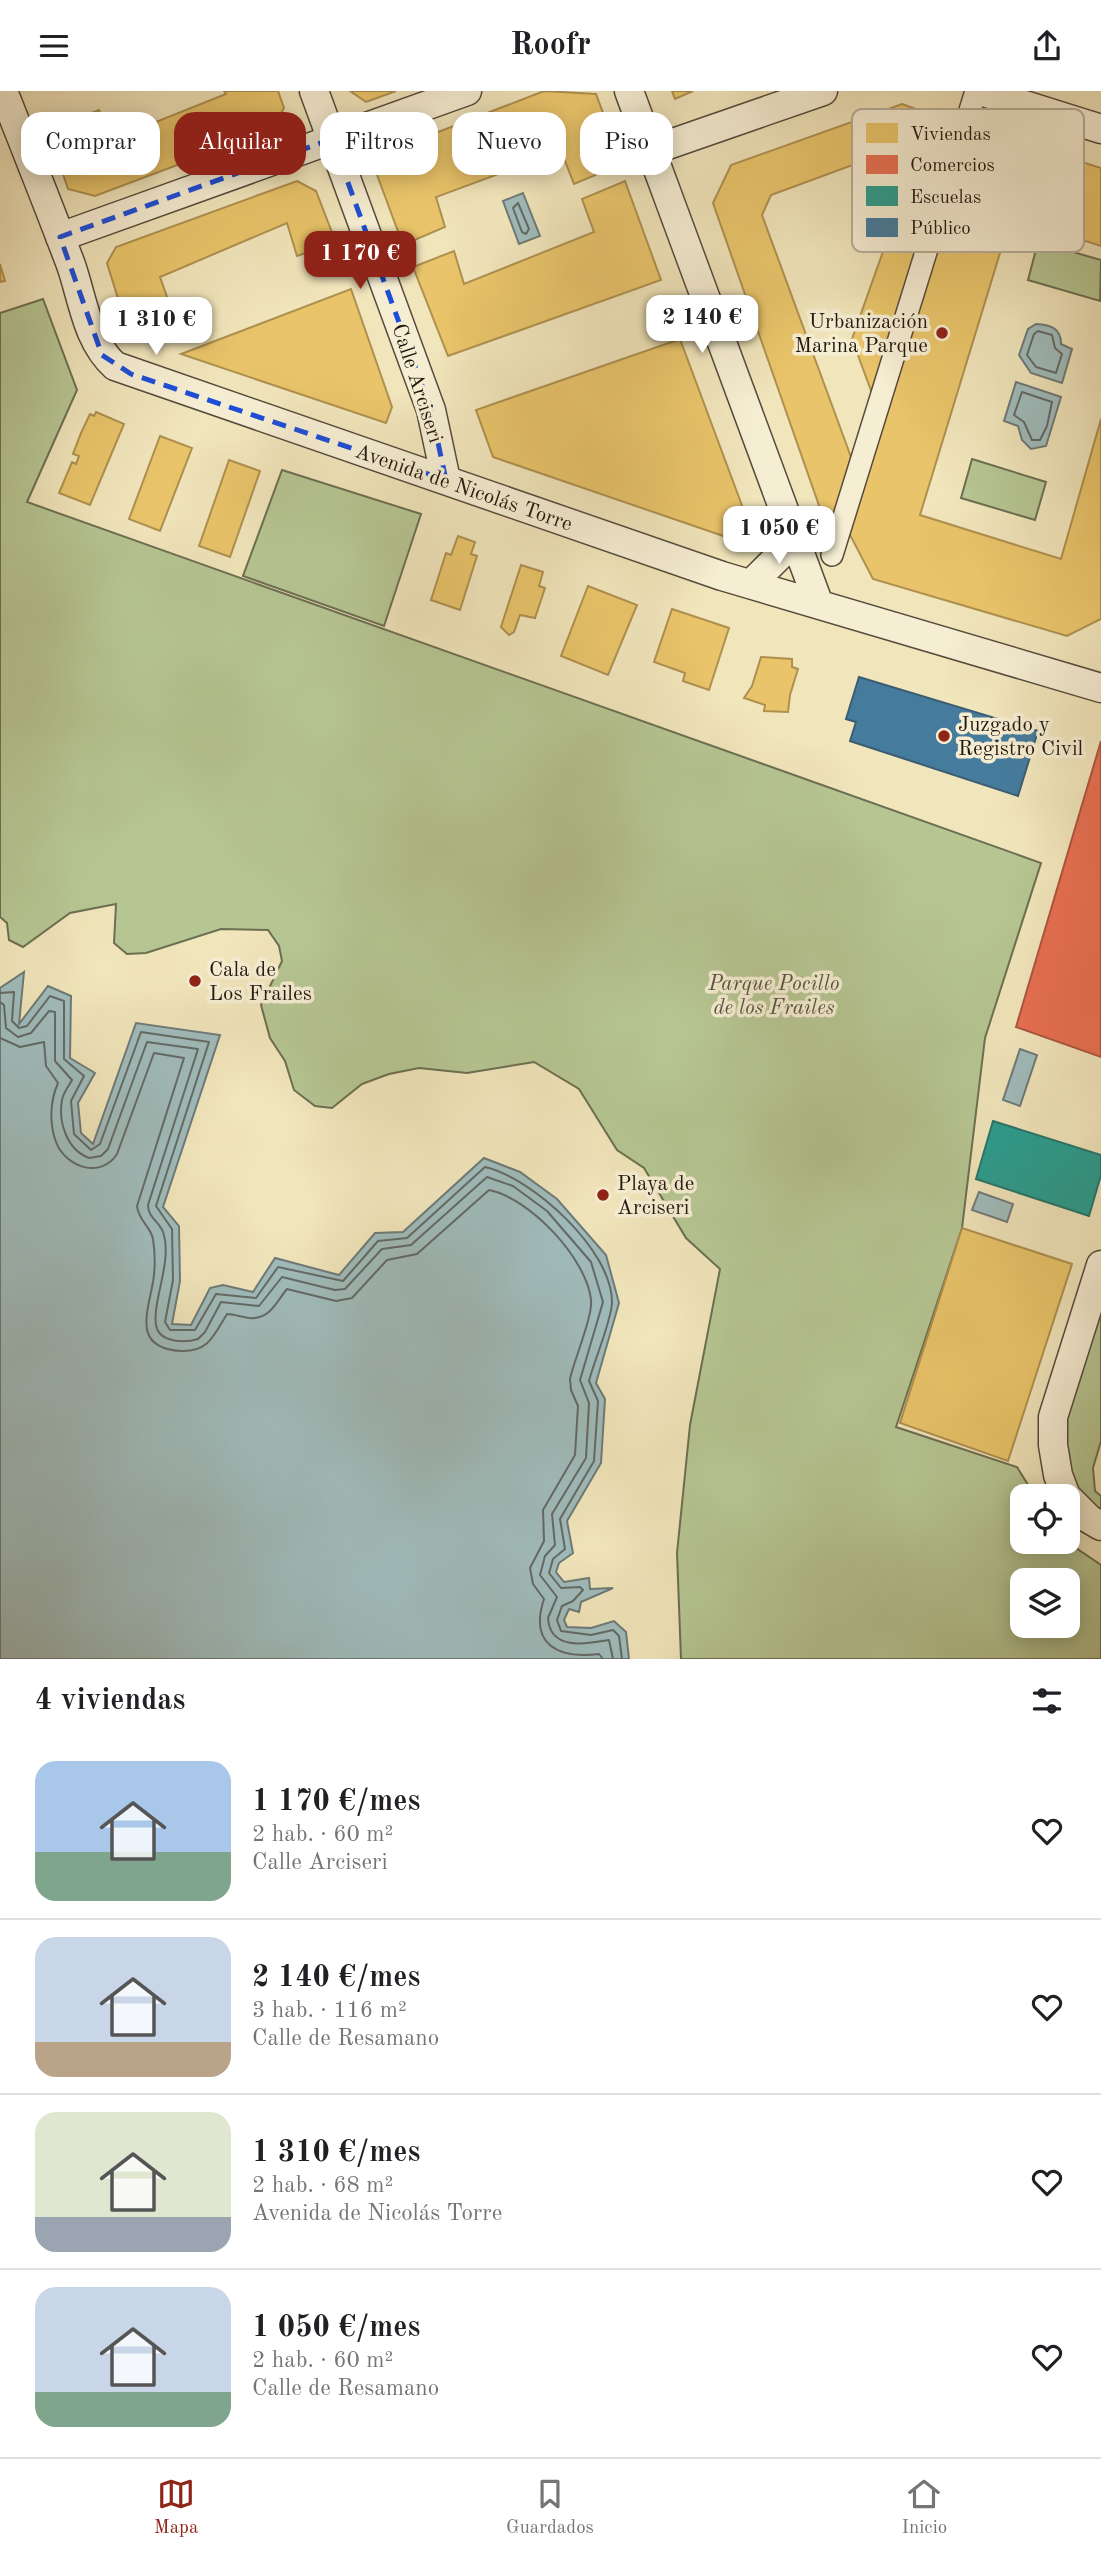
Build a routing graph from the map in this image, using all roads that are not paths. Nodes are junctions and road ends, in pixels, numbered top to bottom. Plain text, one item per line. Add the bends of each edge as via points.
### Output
1 (3, 91) edge
2 (314, 91) edge
3 (467, 91) edge
4 (629, 91) edge
5 (823, 91) edge
6 (978, 91) edge
7 (972, 109) edge
8 (1036, 109) edge
9 (322, 112) edge
10 (408, 112) edge
11 (638, 112) edge
12 (1084, 124) edge
13 (1101, 129) edge
14 (320, 143) edge
15 (673, 143) edge
16 (345, 175) edge
17 (662, 175) edge
18 (60, 237) junction
19 (927, 252) edge
20 (446, 479) junction
21 (792, 533) junction
22 (832, 555) dead end
23 (751, 584) junction
24 (818, 602) junction
25 (1101, 688) edge
26 (1101, 1265) edge
27 (1062, 1484) edge
28 (1080, 1510) edge
29 (1101, 1526) edge

1 - 18 street, Avenida de Nicolás Torre
2 - 9 street, Calle Arciseri
3 - 10 street
4 - 11 street
5 - 15 street
6 - 7 street
6 - 8 street
12 - 13 street
14 - 18 street
16 - 20 street, Calle Arciseri via 431,410
17 - 21 street
18 - 20 street, Avenida de Nicolás Torre via 92,333 102,355 115,366
19 - 22 street
20 - 23 street, Avenida de Nicolás Torre
21 - 23 street via 775,561
21 - 24 street
23 - 24 street, Avenida de Nicolás Torre
24 - 25 street, Avenida de Nicolás Torre
26 - 27 street via 1053,1417 1052,1445
28 - 29 street

